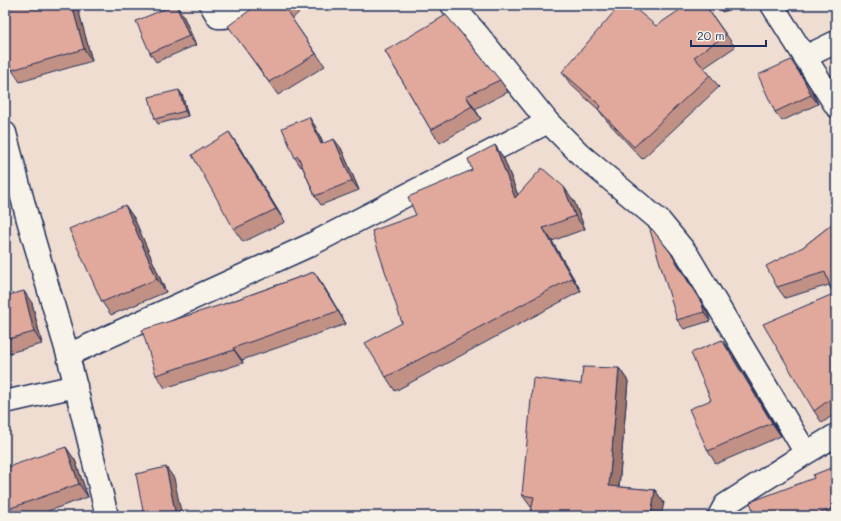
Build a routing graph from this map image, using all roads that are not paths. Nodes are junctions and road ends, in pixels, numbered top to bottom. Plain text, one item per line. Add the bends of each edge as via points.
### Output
1 (211, 5) edge
2 (248, 5) edge
3 (452, 5) edge
4 (772, 5) edge
5 (836, 42) edge
6 (805, 57) junction
7 (836, 106) edge
8 (548, 122) junction
9 (5, 133) edge
10 (68, 355) junction
11 (76, 386) junction
12 (5, 402) edge
13 (836, 436) edge
14 (806, 453) junction
15 (107, 516) edge
16 (719, 516) edge

1 - 2 street via 218,17 227,17
3 - 8 street
4 - 6 street
5 - 6 street
6 - 7 street
8 - 10 street via 308,246
8 - 14 street via 581,155 660,221 687,254
9 - 10 street
10 - 11 street
11 - 12 street
11 - 15 street
13 - 14 street
14 - 16 street via 725,505

